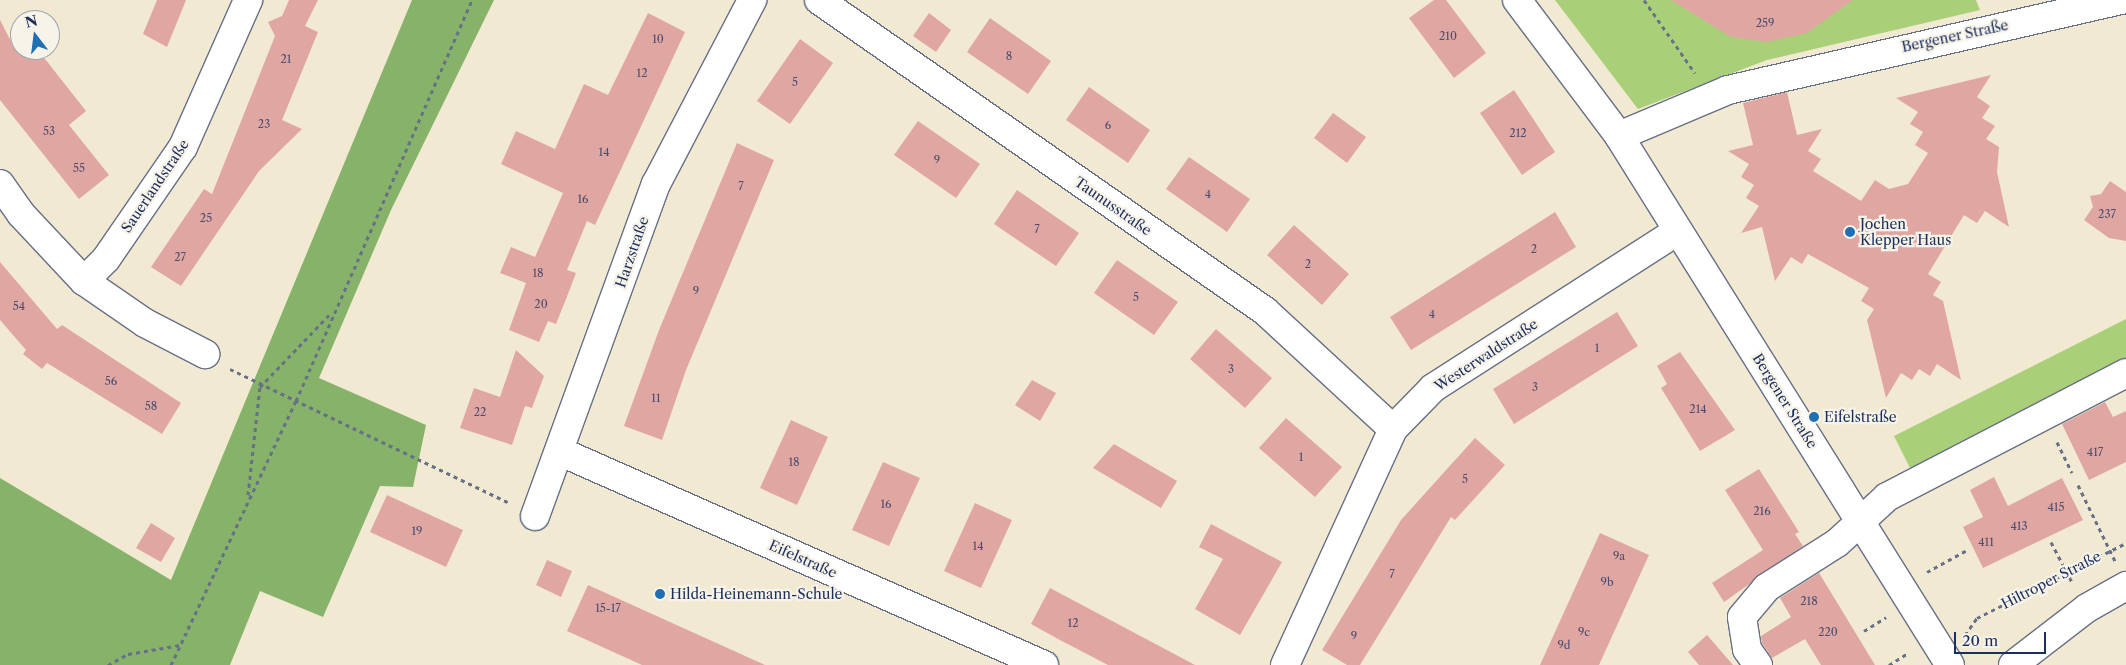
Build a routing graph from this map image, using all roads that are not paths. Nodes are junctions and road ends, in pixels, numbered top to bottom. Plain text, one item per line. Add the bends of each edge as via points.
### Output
1 (248, 0) edge
2 (752, 0) edge
3 (819, 0) edge
4 (1517, 0) edge
5 (2122, 0) edge
6 (1619, 136) junction
7 (0, 184) edge
8 (1678, 231) junction
9 (84, 281) junction
10 (205, 354) road end
11 (2126, 373) edge
12 (1393, 429) junction
13 (561, 452) junction
14 (535, 516) road end
15 (1860, 522) junction
16 (2126, 586) edge
17 (1044, 665) edge
18 (1285, 665) edge
19 (1758, 665) edge
20 (1950, 665) edge
21 (2013, 665) edge

1 - 9 street, Sauerlandstraße via 183,147 106,258
2 - 13 street, Harzstraße via 656,184
3 - 12 street, Taunusstraße via 1265,312
4 - 6 street, Bergener Straße
5 - 6 street, Bergener Straße via 1866,55 1711,96
6 - 8 street, Bergener Straße
7 - 9 street via 21,214
8 - 12 street, Westerwaldstraße via 1433,388
8 - 15 street, Bergener Straße
9 - 10 street via 145,323
11 - 15 street via 1887,497
12 - 18 street, Westerwaldstraße
13 - 14 street, Harzstraße
13 - 17 street, Eifelstraße
15 - 19 street via 1837,542 1766,588 1742,617 1747,649
15 - 20 street, Bergener Straße
16 - 21 street via 2087,608

